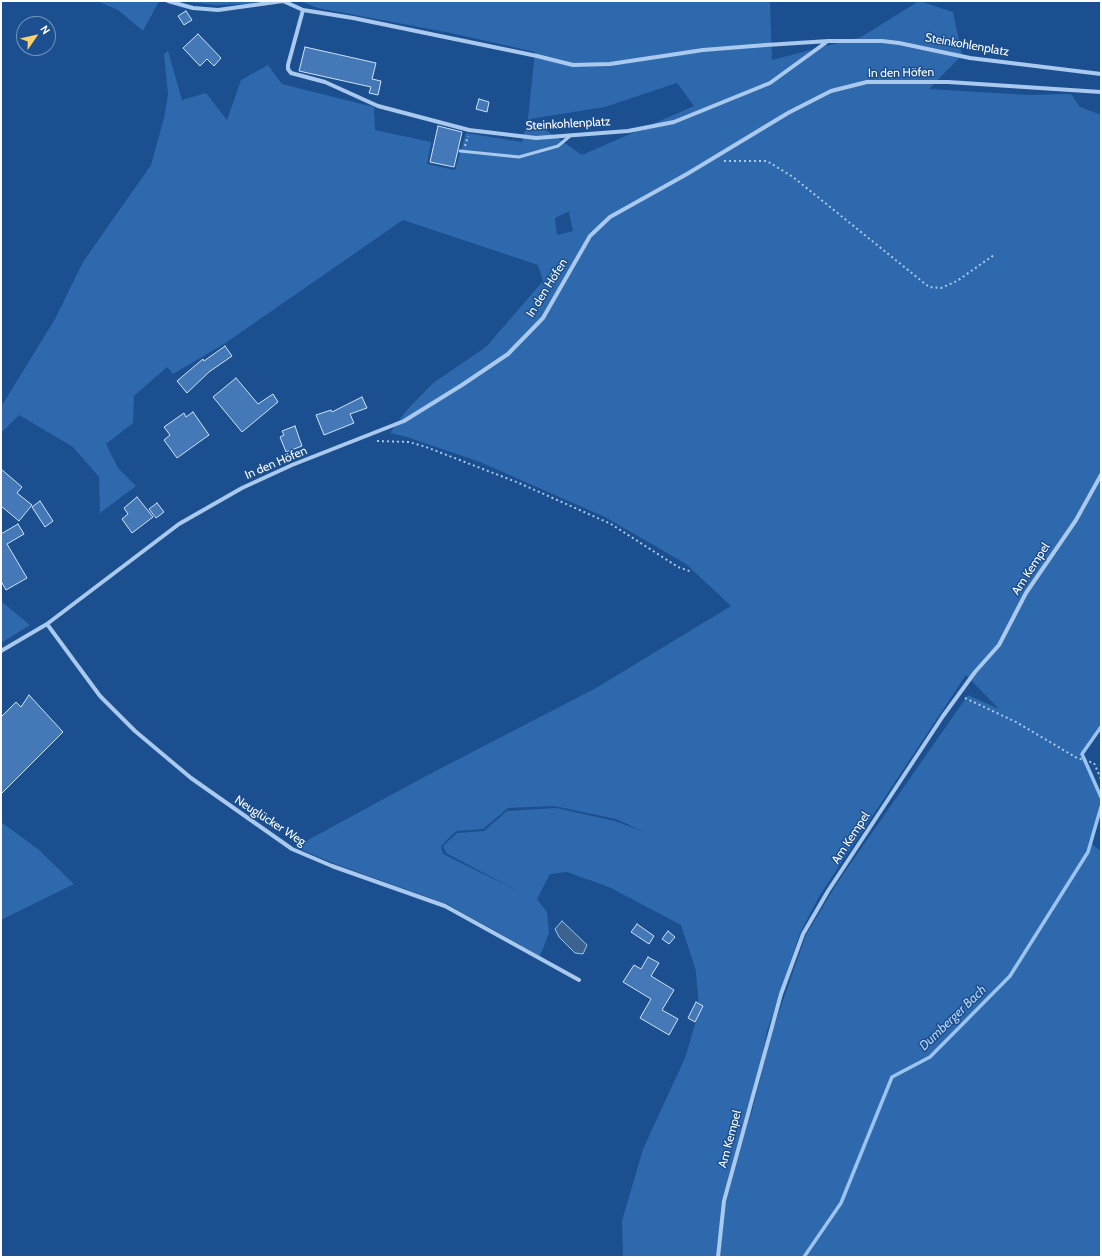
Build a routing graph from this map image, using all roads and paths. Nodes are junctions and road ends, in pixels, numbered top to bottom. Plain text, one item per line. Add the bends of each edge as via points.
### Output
1 (168, 1) edge
2 (283, 1) edge
3 (303, 10) junction
4 (829, 41) junction
5 (1101, 74) edge
6 (1101, 92) edge
7 (469, 130) junction
8 (572, 135) junction
9 (462, 151) joint
10 (708, 161) junction
11 (994, 255) dead end
12 (360, 440) junction
13 (1101, 475) edge
14 (692, 572) dead end
15 (47, 624) junction
16 (1, 651) edge
17 (959, 695) junction
18 (1101, 779) edge
19 (578, 980) dead end
20 (718, 1257) edge

1 - 2 street, Steinkohlenplatz via 193,8 218,10
2 - 3 street, Steinkohlenplatz
3 - 4 street, Steinkohlenplatz via 573,65 610,64 703,50
3 - 7 street, Steinkohlenplatz via 288,65 291,73 325,82 378,106
4 - 5 street, Steinkohlenplatz via 899,43 970,58
4 - 8 street, Steinkohlenplatz via 770,83 674,122 628,132
6 - 10 street, In den Höfen via 948,82 867,82 831,91 806,103
7 - 8 street, Steinkohlenplatz via 536,138
7 - 9 path
8 - 9 lane via 558,146 519,157
10 - 11 path via 767,161 793,177 929,287 941,288 957,281
10 - 12 street, In den Höfen via 610,217 590,236 543,318 508,354 404,421
12 - 14 path via 409,442 518,483 611,524 678,567
12 - 15 street, In den Höfen via 292,465 242,488 179,524
13 - 17 street, Am Kempel via 1076,520 1026,593 998,645
15 - 16 street, In den Höfen
15 - 19 street, Neuglücker Weg via 100,696 135,731 191,778 292,849 445,906
17 - 18 path via 1016,722 1077,758 1094,763
17 - 20 street, Am Kempel via 828,891 803,934 781,994 724,1201

